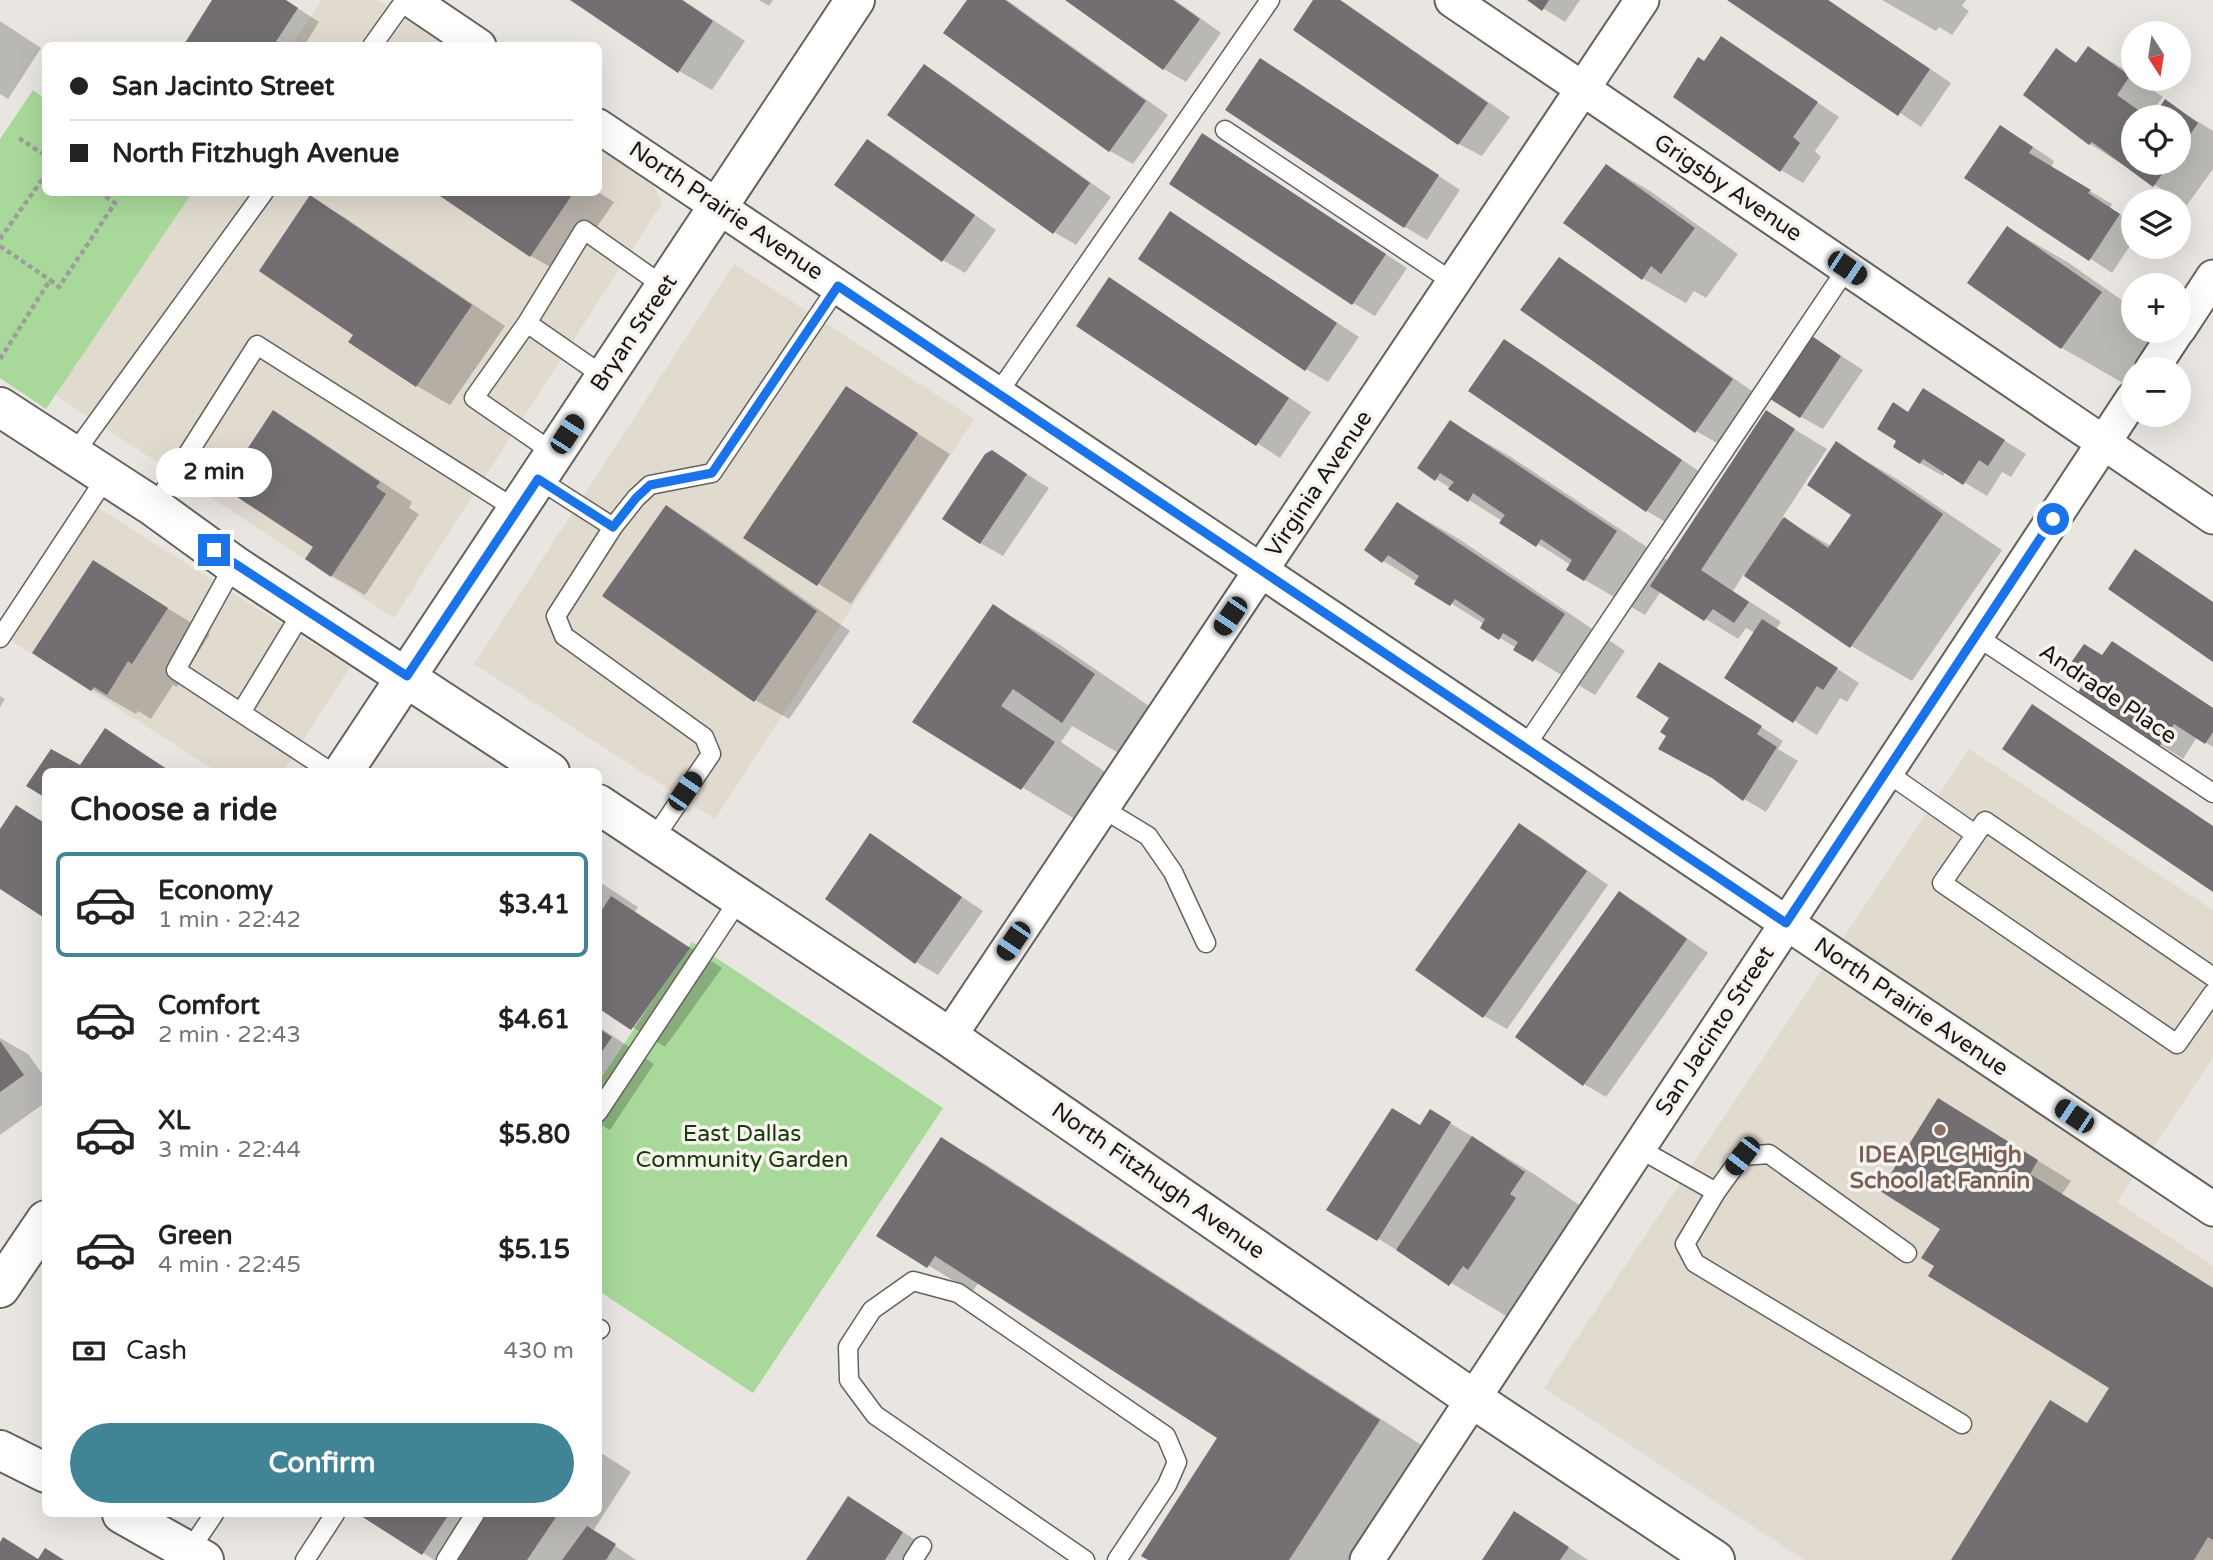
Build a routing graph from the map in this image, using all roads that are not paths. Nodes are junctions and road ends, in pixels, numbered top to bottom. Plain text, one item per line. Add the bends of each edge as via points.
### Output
1 (405, 0) edge
2 (411, 0) edge
3 (855, 0) edge
4 (1270, 0) edge
5 (1452, 0) edge
6 (1642, 0) edge
7 (375, 42) edge
8 (473, 42) edge
9 (1583, 89) junction
10 (602, 129) edge
11 (1226, 130) dead end
12 (261, 196) edge
13 (718, 206) junction
14 (1847, 268) junction
15 (2213, 277) edge
16 (1453, 282) junction
17 (665, 286) junction
18 (838, 286) junction
19 (2191, 310) edge
20 (527, 323) junction
21 (605, 377) junction
22 (998, 393) junction
23 (0, 407) edge
24 (2121, 416) edge
25 (2103, 443) junction
26 (73, 455) junction
27 (107, 476) junction
28 (536, 481) junction
29 (154, 507) junction
30 (2213, 517) edge
31 (613, 527) junction
32 (234, 565) junction
33 (1261, 570) junction
34 (304, 609) junction
35 (1976, 636) junction
36 (0, 638) edge
37 (407, 676) junction
38 (242, 711) junction
39 (1525, 747) junction
40 (325, 768) edge
41 (346, 768) edge
42 (545, 768) edge
43 (1886, 772) junction
44 (2213, 793) edge
45 (602, 807) edge
46 (1102, 808) junction
47 (1975, 834) junction
48 (653, 840) junction
49 (740, 898) junction
50 (1786, 923) junction
51 (1206, 943) dead end
52 (2213, 977) edge
53 (2213, 993) edge
54 (949, 1037) junction
55 (602, 1106) edge
56 (1639, 1147) junction
57 (1716, 1192) junction
58 (2213, 1209) edge
59 (42, 1226) edge
60 (1907, 1253) dead end
61 (0, 1288) edge
62 (1473, 1399) junction
63 (1962, 1424) dead end
64 (0, 1450) edge
65 (42, 1471) edge
66 (127, 1517) edge
67 (213, 1517) edge
68 (333, 1517) edge
69 (473, 1517) edge
70 (199, 1557) edge
71 (305, 1560) edge
72 (446, 1560) edge
73 (1085, 1560) edge
74 (1117, 1560) edge
75 (1367, 1560) edge
76 (1716, 1560) edge

1 - 7 lane
2 - 8 street
3 - 13 street, Bryan Street
4 - 22 lane
5 - 9 street, Grigsby Avenue
6 - 9 street, Virginia Avenue
9 - 14 street, Grigsby Avenue
9 - 16 street, Virginia Avenue
10 - 13 street, North Prairie Avenue
11 - 16 lane
12 - 26 lane
13 - 17 street, Bryan Street
13 - 18 street, North Prairie Avenue
14 - 25 street, Grigsby Avenue
14 - 39 lane
15 - 19 street
16 - 33 street, Virginia Avenue
17 - 20 lane via 584,230
17 - 21 street, Bryan Street
18 - 22 street, North Prairie Avenue
18 - 31 lane via 712,473 650,485
20 - 21 lane
20 - 28 lane via 474,398
21 - 28 street, Bryan Street
22 - 33 street, North Prairie Avenue
23 - 26 street
24 - 25 street, San Jacinto Street
25 - 30 street, Grigsby Avenue
25 - 35 street, San Jacinto Street
26 - 27 street
27 - 29 street
27 - 36 lane
28 - 29 lane via 257,345
28 - 31 lane
28 - 37 street, Bryan Street
29 - 32 street
31 - 48 lane via 556,616 564,636 704,737 711,754
32 - 34 street
32 - 38 lane via 176,670
33 - 39 street, North Prairie Avenue
33 - 46 street, Virginia Avenue
34 - 37 street
34 - 38 lane
35 - 43 street, San Jacinto Street
35 - 44 lane, Andrade Place
37 - 41 street, Bryan Street
37 - 42 street
38 - 40 lane
39 - 50 street, North Prairie Avenue
43 - 47 lane
43 - 50 street, San Jacinto Street
45 - 48 street, North Fitzhugh Avenue
46 - 51 lane via 1148,836 1173,872
46 - 54 street, Virginia Avenue
47 - 52 lane via 1984,821
47 - 53 lane via 1942,883 2178,1044
48 - 49 street, North Fitzhugh Avenue
49 - 54 street, North Fitzhugh Avenue
49 - 55 lane
50 - 56 street, San Jacinto Street
50 - 58 street, North Prairie Avenue
54 - 62 street, North Fitzhugh Avenue
56 - 57 lane
56 - 62 street, San Jacinto Street
57 - 60 lane via 1742,1156 1769,1154
57 - 63 lane via 1685,1244 1696,1263
59 - 61 street
62 - 75 street, San Jacinto Street
62 - 76 street, North Fitzhugh Avenue
64 - 65 street
66 - 70 street
67 - 70 lane
68 - 71 lane
69 - 72 lane
73 - 74 lane via 874,1415 849,1380 848,1347 872,1310 913,1281 958,1293 1166,1436 1177,1461 1167,1485

